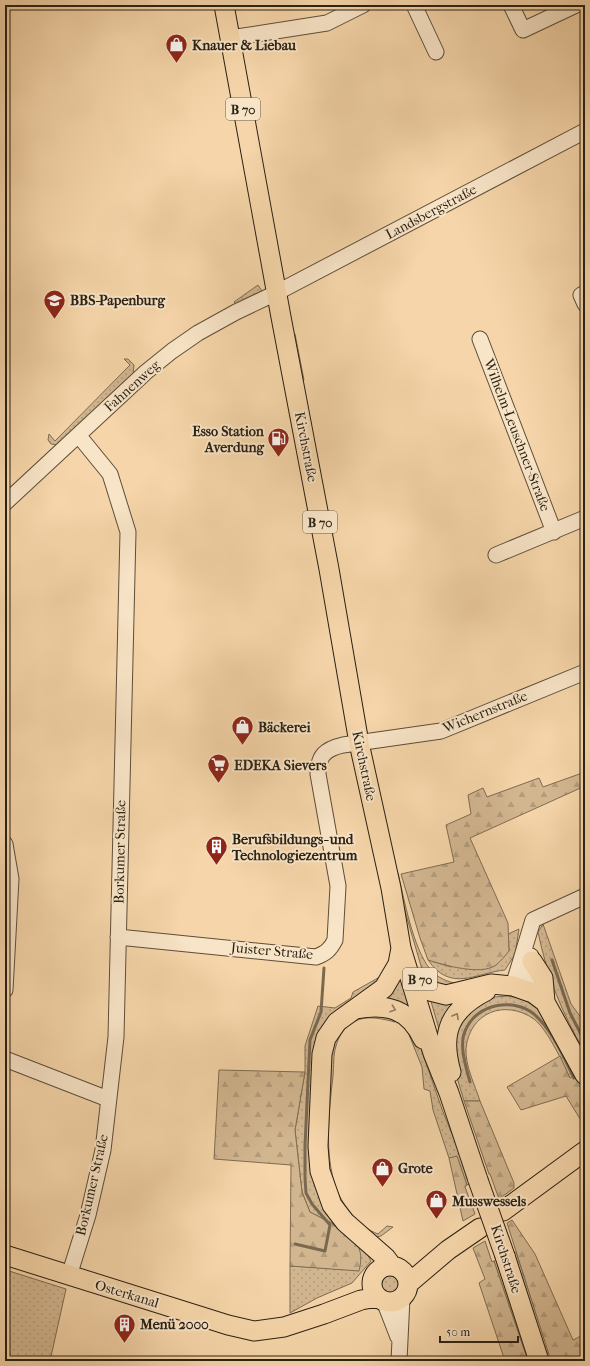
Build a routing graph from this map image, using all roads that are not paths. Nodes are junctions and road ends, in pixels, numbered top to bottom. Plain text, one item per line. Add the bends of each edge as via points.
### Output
1 (224, 5) edge
2 (363, 5) edge
3 (414, 5) edge
4 (511, 5) edge
5 (576, 5) edge
6 (230, 38) junction
7 (436, 52) dead end
8 (585, 131) edge
9 (276, 293) junction
10 (585, 293) edge
11 (585, 304) edge
12 (480, 338) dead end
13 (79, 436) junction
14 (5, 503) edge
15 (585, 518) edge
16 (554, 532) junction
17 (496, 555) dead end
18 (585, 672) edge
19 (359, 743) junction
20 (5, 844) edge
21 (391, 888) junction
22 (585, 896) edge
23 (528, 933) junction
24 (118, 937) junction
25 (402, 948) junction
26 (532, 961) junction
27 (421, 981) junction
28 (514, 987) junction
29 (5, 990) edge
30 (545, 1002) junction
31 (355, 1009) junction
32 (433, 1053) junction
33 (5, 1059) edge
34 (442, 1072) junction
35 (585, 1075) edge
36 (449, 1092) junction
37 (108, 1099) junction
38 (585, 1151) edge
39 (503, 1211) dead end
40 (480, 1228) dead end
41 (5, 1255) edge
42 (68, 1276) junction
43 (390, 1284) junction
44 (539, 1359) edge
45 (399, 1361) edge

1 - 6 main road, Kirchstraße / B 70
2 - 6 street via 327,23
3 - 7 street
4 - 5 street via 523,30
6 - 9 main road, Kirchstraße / B 70
8 - 9 street, Landsbergstraße
9 - 13 street, Fahnenweg via 236,312 172,352 146,372
9 - 19 main road, Kirchstraße / B 70
10 - 11 street via 581,295
12 - 16 street, Wilhelm-Leuschner-Straße
13 - 14 street, Fahnenweg
13 - 24 street, Borkumer Straße via 110,474 128,532
15 - 16 street
16 - 17 street
18 - 19 street, Wichernstraße via 441,731
19 - 21 main road, Kirchstraße / B 70
19 - 24 street, Juister Straße via 332,747 323,754 318,763 338,886 335,940 332,948 325,954 316,957
20 - 29 street via 11,879
21 - 25 main road, Kirchstraße / B 70
21 - 27 main road, Kirchstraße / B 70
22 - 23 street via 537,916 530,924
23 - 26 street
23 - 28 street
24 - 37 street, Borkumer Straße via 116,1036
25 - 31 main road via 390,981
25 - 32 main road, Kirchstraße / B 70
26 - 28 street via 530,974
26 - 30 main road via 543,978
27 - 28 main road via 430,991 446,995 490,984
27 - 34 main road, Kirchstraße / B 70
28 - 30 main road
36 -> 28 main road via 453,1080 446,1054 447,1032 460,1009 490,990
30 - 35 main road
31 -> 32 main road via 372,1006 392,1008 402,1013 413,1022 424,1043
31 - 43 main road via 337,1022 326,1038 322,1054 318,1146 320,1171 332,1205 345,1222 386,1258
32 - 34 main road, Kirchstraße / B 70
33 - 37 street
34 - 36 main road, B 70
36 - 44 main road, Kirchstraße / B 70, bridge
37 - 42 street, Borkumer Straße via 103,1150 88,1215
38 - 39 main road
40 - 43 main road
41 - 42 main road, Osterkanal
42 - 43 main road, Osterkanal via 254,1331 284,1327 324,1314 361,1300
43 - 45 street via 402,1316

